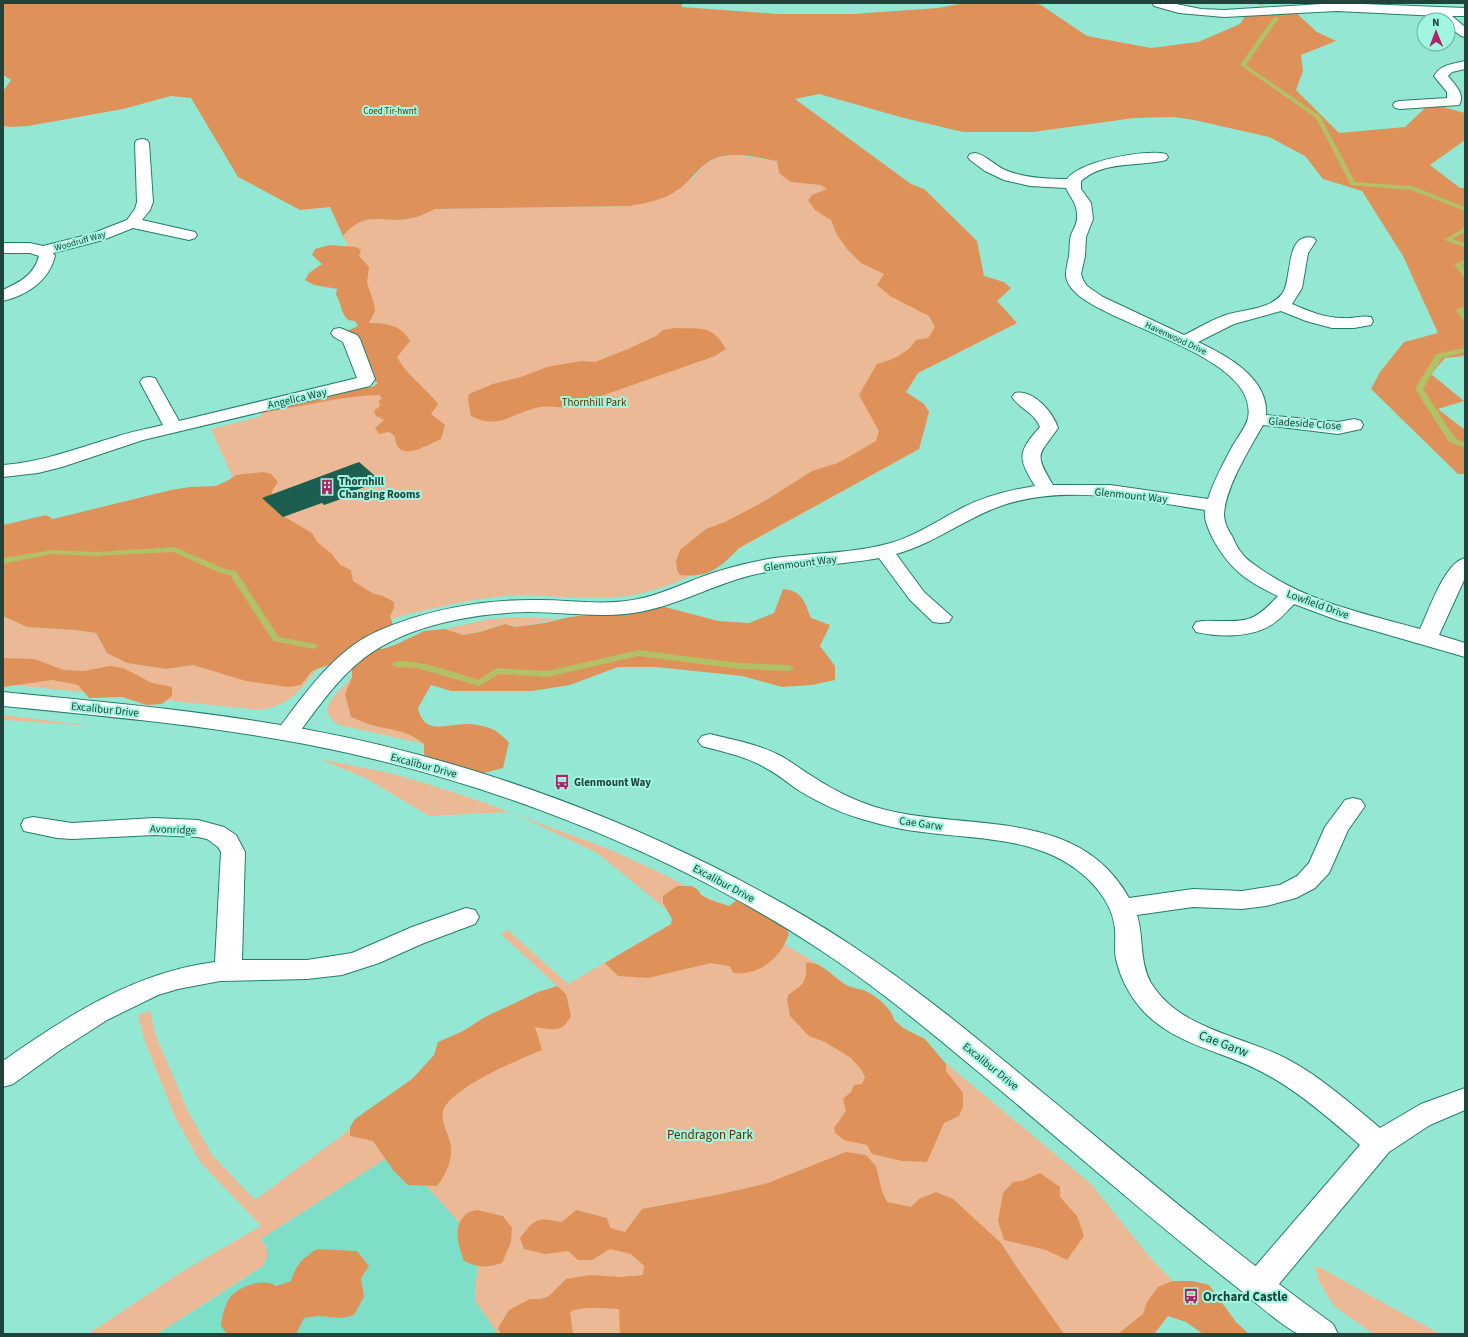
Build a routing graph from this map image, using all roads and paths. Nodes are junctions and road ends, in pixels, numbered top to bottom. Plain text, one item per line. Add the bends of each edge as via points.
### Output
1 (1158, 3) edge
2 (1378, 6) edge
3 (1442, 12) edge
4 (1456, 26) edge
5 (1465, 33) edge
6 (1465, 66) edge
7 (1400, 104) dead end
8 (1460, 104) edge
9 (142, 143) dead end
10 (976, 156) dead end
11 (1161, 157) dead end
12 (1073, 184) junction
13 (132, 222) junction
14 (189, 234) dead end
15 (1308, 241) dead end
16 (3, 248) edge
17 (43, 251) junction
18 (3, 296) edge
19 (1282, 305) junction
20 (1365, 321) dead end
21 (340, 333) dead end
22 (1184, 342) junction
23 (149, 382) dead end
24 (1021, 397) dead end
25 (1257, 419) junction
26 (1354, 425) dead end
27 (173, 427) junction
28 (3, 471) edge
29 (1047, 491) junction
30 (1215, 506) junction
31 (884, 551) junction
32 (1465, 564) edge
33 (1290, 595) junction
34 (940, 617) dead end
35 (1204, 627) dead end
36 (1427, 638) junction
37 (1465, 650) edge
38 (3, 699) edge
39 (287, 733) junction
40 (710, 740) dead end
41 (1353, 806) dead end
42 (33, 825) dead end
43 (1122, 908) junction
44 (466, 917) dead end
45 (228, 970) junction
46 (5, 1072) edge
47 (1465, 1099) edge
48 (1379, 1144) junction
49 (1258, 1286) junction
50 (1322, 1334) edge

1 - 2 street via 1180,9 1221,13
2 - 3 street
4 - 5 street
6 - 8 street via 1445,70 1441,76
7 - 8 street
9 - 13 street, Woodruff Way via 145,202
10 - 12 street via 990,168 1014,178
11 - 12 street via 1098,166 1077,176
12 - 22 street, Havenwood Drive via 1085,212 1078,237 1073,274 1080,289 1097,301
13 - 14 street
13 - 17 street, Woodruff Way via 97,238
15 - 19 street via 1303,245 1297,260 1292,293
16 - 17 street, Woodruff Way via 30,248
17 - 18 street via 47,256 42,272 32,281
19 - 20 street via 1326,322 1351,325
19 - 22 street via 1272,310 1231,319
21 - 27 street, Angelica Way via 351,339 366,379 364,382
22 - 25 street, Havenwood Drive via 1227,364 1240,376 1258,405
23 - 27 street
24 - 29 street via 1047,421 1048,428 1033,446 1030,461
25 - 26 street, Gladeside Close via 1338,428
25 - 30 street via 1226,475
27 - 28 street, Angelica Way via 114,442 57,463
29 - 30 street, Glenmount Way via 1104,491
29 - 31 street, Glenmount Way via 1010,496 989,503 928,536
30 - 33 street, Lowfield Drive via 1217,527 1231,554 1252,573
31 - 34 street via 917,596
31 - 39 street, Glenmount Way via 764,566 722,577 673,597 632,607 603,610 503,607 427,621 393,633 360,649 334,673
32 - 36 street via 1453,580
33 - 35 street via 1263,621 1254,625
33 - 36 street, Lowfield Drive via 1344,615
36 - 37 street, Lowfield Drive
38 - 39 street, Excalibur Drive via 153,714
39 - 49 street, Excalibur Drive via 423,763 577,814 685,862 776,910 851,958 922,1010
40 - 43 street, Cae Garw via 767,758 834,799 869,813 893,820 984,829 1036,838 1082,861 1113,891
41 - 43 street via 1337,827 1320,867 1306,882 1287,892 1242,900 1193,898
42 - 45 street, Avonridge via 72,831 192,828 213,833 227,841 233,852
43 - 48 street, Cae Garw via 1128,927 1128,950 1133,972 1149,1000 1163,1014 1182,1026 1277,1066 1324,1099
44 - 45 street via 343,965 314,970
45 - 46 street via 174,980 141,991 82,1021
47 - 48 street via 1419,1117 1399,1128
48 - 49 street
49 - 50 street, Excalibur Drive

